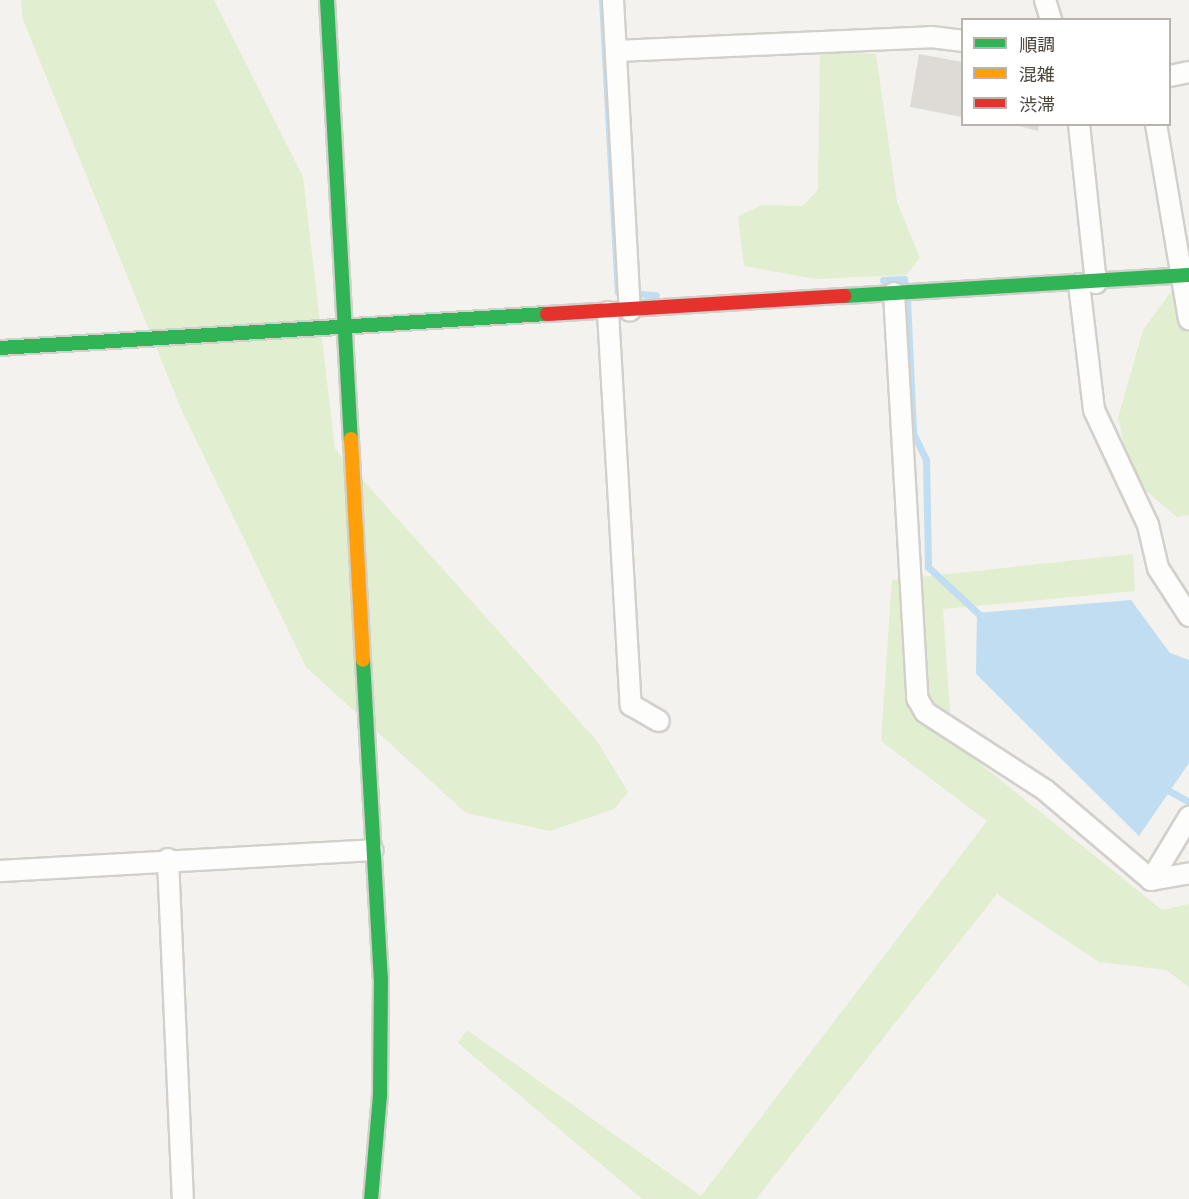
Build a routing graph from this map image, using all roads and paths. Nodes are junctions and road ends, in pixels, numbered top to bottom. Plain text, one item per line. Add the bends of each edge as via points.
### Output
1 (327, 0) edge
2 (613, 0) edge
3 (1045, 0) edge
4 (1050, 18) edge
5 (961, 41) edge
6 (616, 51) junction
7 (1189, 72) edge
8 (1171, 76) edge
9 (1079, 126) edge
10 (1156, 126) edge
11 (1185, 277) edge
12 (1087, 284) junction
13 (894, 293) junction
14 (630, 311) junction
15 (608, 312) junction
16 (1189, 319) edge
17 (344, 328) junction
18 (0, 348) edge
19 (1189, 616) edge
20 (659, 721) dead end
21 (1189, 816) edge
22 (372, 850) junction
23 (168, 860) junction
24 (0, 871) edge
25 (1189, 873) edge
26 (1151, 880) junction
27 (183, 1199) edge
28 (370, 1199) edge

1 - 17 street
2 - 6 street
3 - 4 street
5 - 6 street via 931,37
6 - 14 street
7 - 8 street
9 - 12 street
10 - 11 street
11 - 12 street
11 - 16 street
12 - 13 street
12 - 19 street via 1094,410 1148,525 1158,568
13 - 14 street
13 - 26 street via 917,698 926,712 1045,790
14 - 15 street
15 - 17 street
15 - 20 street via 631,705
17 - 18 street
17 - 22 street
21 - 26 street
22 - 23 street
22 - 28 street via 381,989 380,1095
23 - 24 street
23 - 27 street
25 - 26 street

